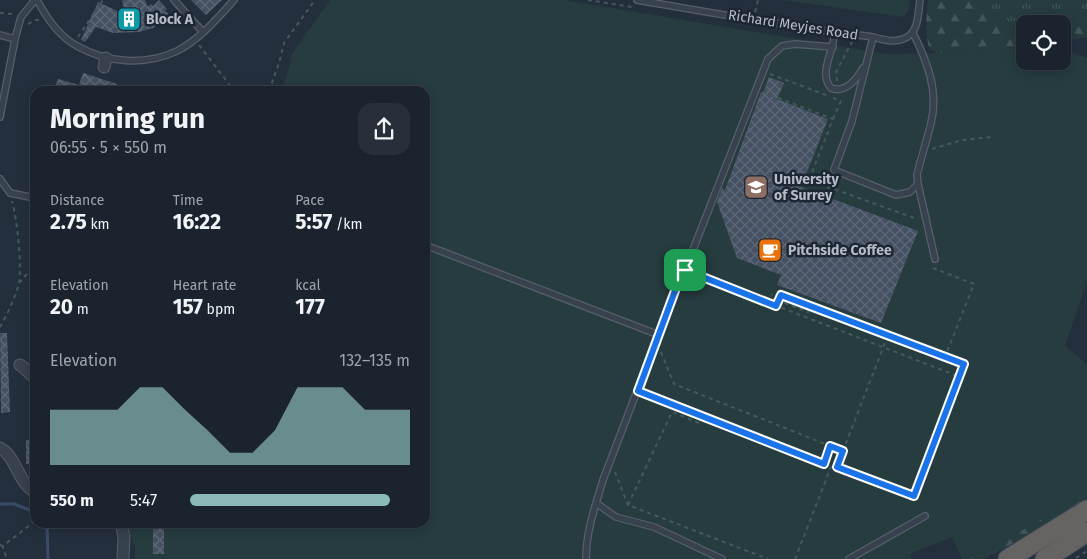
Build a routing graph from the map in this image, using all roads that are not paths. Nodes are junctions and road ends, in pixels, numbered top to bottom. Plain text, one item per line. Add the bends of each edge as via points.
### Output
1 (36, 0) edge
2 (174, 0) edge
3 (234, 0) edge
4 (637, 0) edge
5 (920, 0) edge
6 (834, 31) junction
7 (203, 32) junction
8 (913, 33) junction
9 (0, 35) edge
10 (873, 36) junction
11 (15, 38) junction
12 (834, 47) junction
13 (867, 60) junction
14 (0, 117) edge
15 (0, 179) edge
16 (918, 184) junction
17 (30, 197) edge
18 (430, 247) edge
19 (935, 259) road end
20 (658, 338) junction
21 (20, 365) dead end
22 (30, 375) edge
23 (0, 448) edge
24 (30, 490) edge
25 (596, 503) junction
26 (1087, 510) edge
27 (925, 516) dead end
28 (122, 528) edge
29 (1087, 532) edge
30 (123, 559) edge
31 (586, 559) edge
32 (722, 559) edge
33 (849, 559) edge
34 (1008, 559) edge
35 (1045, 559) edge

1 - 7 lane via 52,23 73,44 105,62 161,57 178,50
1 - 11 lane via 22,17
2 - 7 lane
3 - 7 lane
4 - 6 lane, Richard Meyjes Road
5 - 8 lane
6 - 10 lane, Richard Meyjes Road
6 - 12 lane
8 - 10 lane, Richard Meyjes Road via 895,42
8 - 16 lane via 928,66 933,97 932,123 917,175
9 - 11 lane
10 - 13 lane
11 - 14 lane
12 - 13 lane via 825,77 831,88 836,90 845,88 854,80
12 - 20 lane via 782,46 768,59
13 - 16 lane via 852,121 834,170 896,195 910,192
15 - 17 lane via 10,193
16 - 19 lane
18 - 20 lane
20 - 25 lane
21 - 22 street
23 - 24 street via 9,455
25 - 31 lane via 588,526
25 - 32 lane via 616,517 654,527
26 - 34 highway
27 - 33 lane
28 - 30 street
29 - 35 highway

